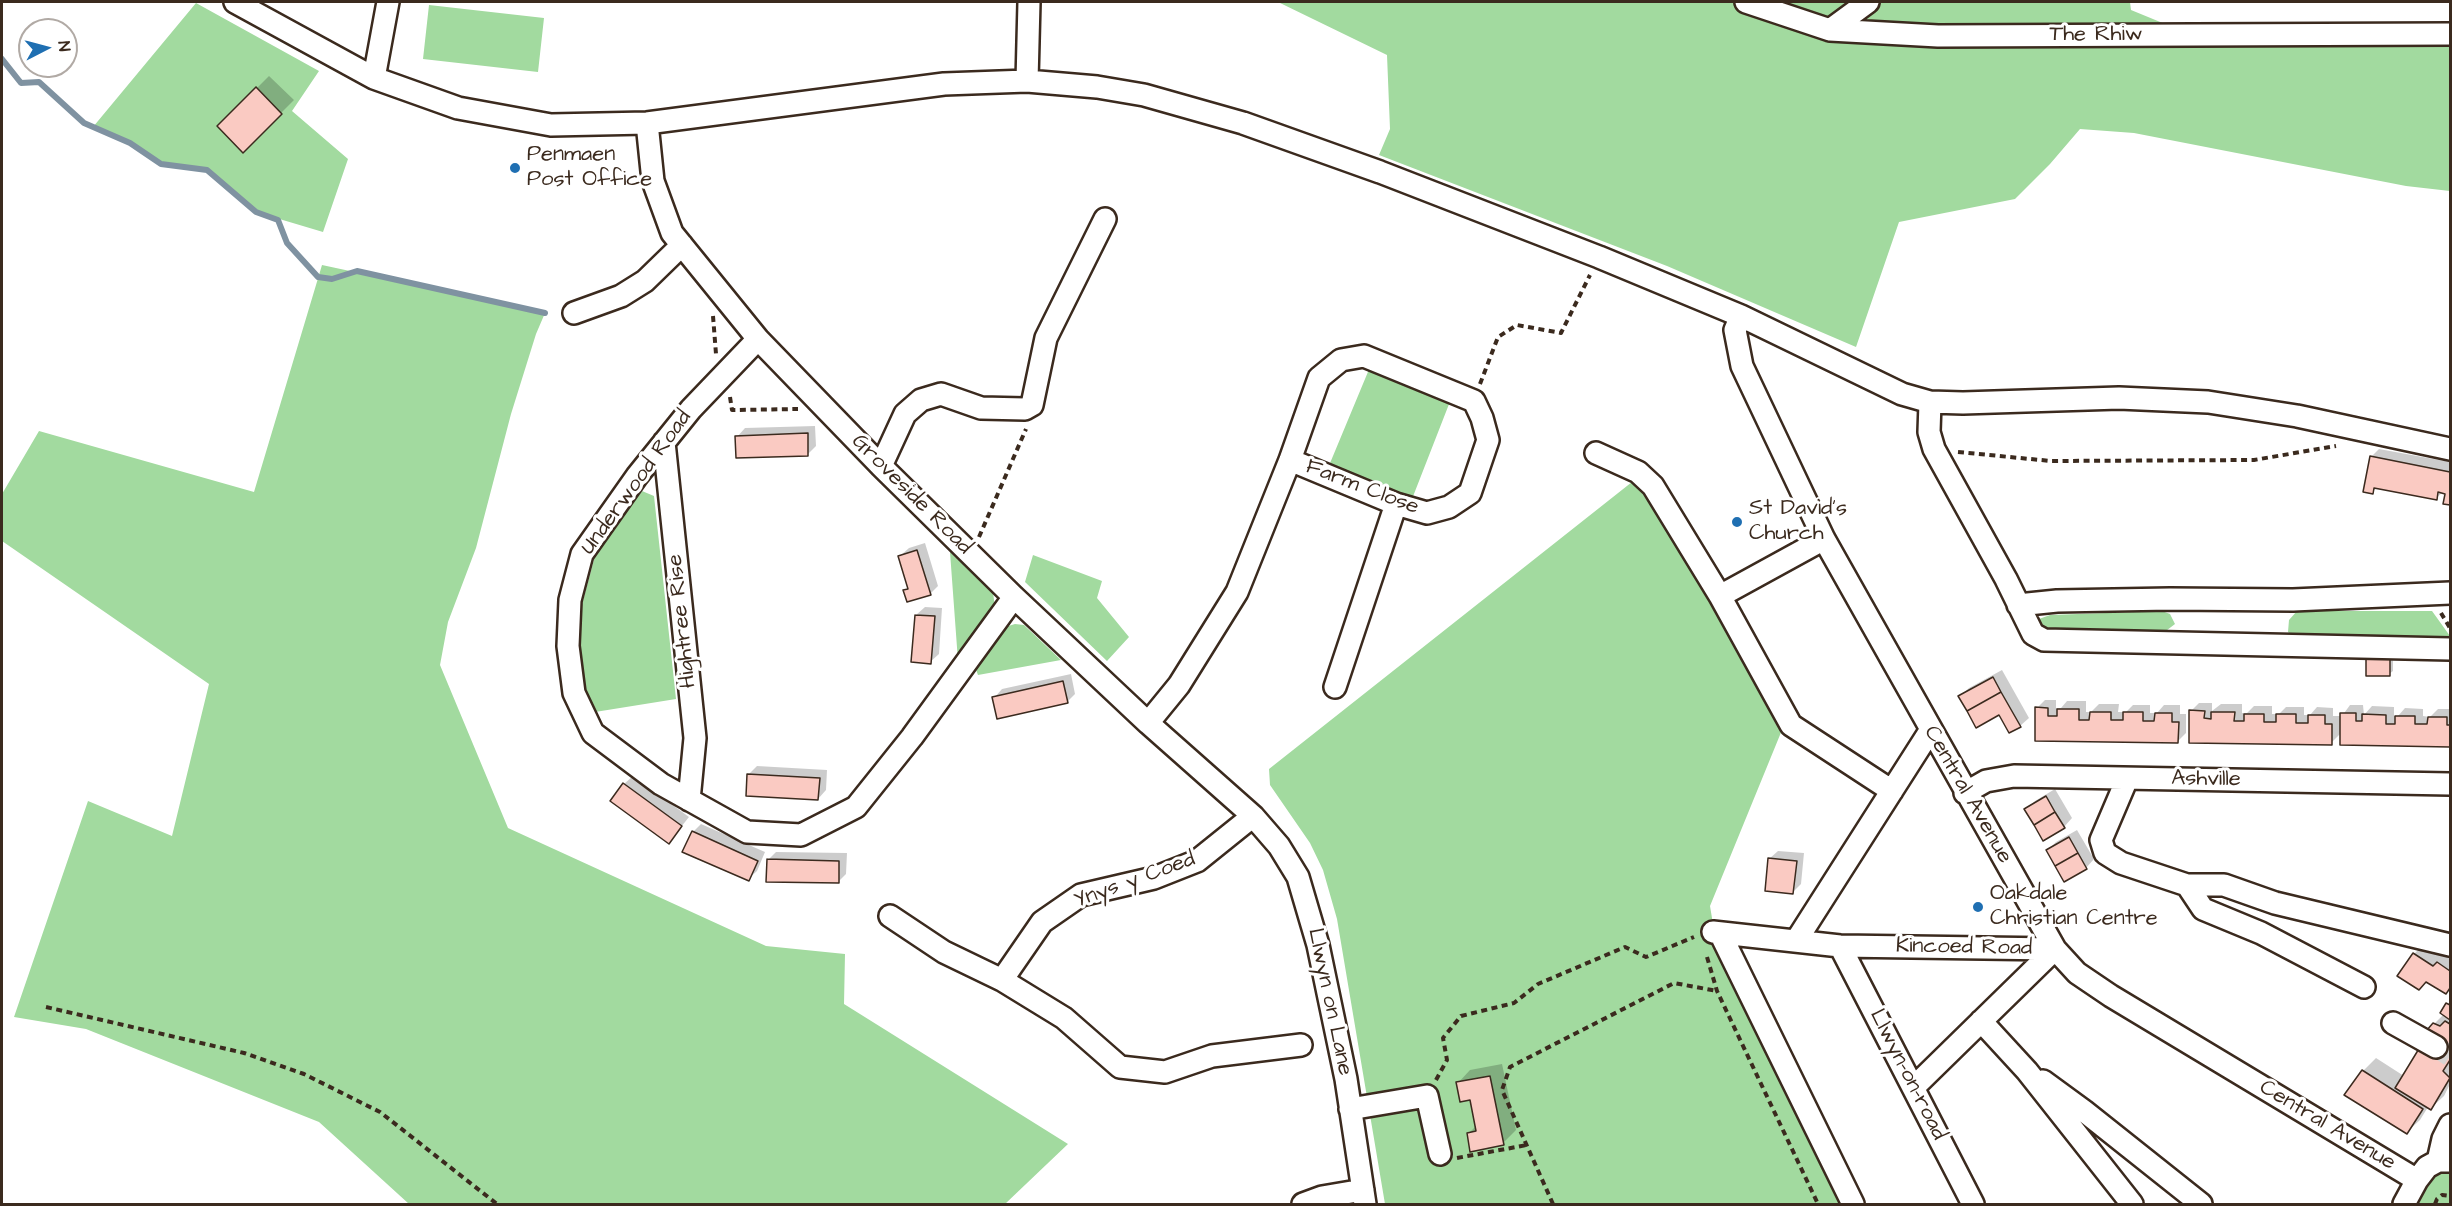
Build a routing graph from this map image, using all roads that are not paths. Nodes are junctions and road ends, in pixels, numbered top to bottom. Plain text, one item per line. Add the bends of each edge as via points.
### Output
1 (235, 2) edge
2 (388, 2) edge
3 (1029, 2) edge
4 (1746, 2) edge
5 (1868, 2) edge
6 (1830, 30) junction
7 (2451, 34) edge
8 (374, 78) junction
9 (1027, 81) junction
10 (647, 123) junction
11 (1105, 219) dead end
12 (682, 245) junction
13 (574, 313) dead end
14 (1741, 316) junction
15 (758, 339) junction
16 (1930, 402) junction
17 (664, 442) junction
18 (2451, 449) edge
19 (1596, 453) dead end
20 (1290, 460) junction
21 (881, 466) junction
22 (1396, 504) junction
23 (1824, 539) junction
24 (2451, 593) edge
25 (1720, 596) junction
26 (1014, 597) junction
27 (2019, 605) junction
28 (2451, 649) edge
29 (1335, 687) dead end
30 (1148, 723) junction
31 (1930, 731) junction
32 (2127, 779) junction
33 (2451, 784) edge
34 (1892, 790) junction
35 (1965, 793) junction
36 (689, 800) junction
37 (1253, 816) junction
38 (2187, 885) junction
39 (2275, 903) junction
40 (890, 916) dead end
41 (2258, 932) junction
42 (1796, 941) junction
43 (2451, 945) edge
44 (1840, 946) junction
45 (2055, 949) junction
46 (1002, 980) junction
47 (2364, 987) dead end
48 (1981, 1021) junction
49 (2393, 1023) dead end
50 (1301, 1044) dead end
51 (2436, 1047) tunnel mouth
52 (2026, 1071) junction
53 (1914, 1087) junction
54 (1350, 1109) junction
55 (2451, 1125) edge
56 (1440, 1154) road end
57 (2444, 1161) edge
58 (2417, 1180) junction
59 (1364, 1197) edge
60 (1303, 1204) edge
61 (1853, 1204) edge
62 (1973, 1204) edge
63 (2132, 1204) edge
64 (2201, 1204) edge
65 (2404, 1204) edge

1 - 8 street
2 - 8 street
3 - 9 street
4 - 6 street, The Rhiw
5 - 6 street
6 - 7 street, The Rhiw via 1938,36
8 - 10 street via 458,108 551,125
9 - 10 street via 944,84
9 - 14 street via 1144,95 1243,123 1380,172
10 - 12 street, Groveside Road via 653,181 672,233
11 - 21 street via 1046,338 1032,405 1025,409 981,408 941,394 921,400 905,414
12 - 13 street via 645,281 621,296
12 - 15 street, Groveside Road
14 - 16 street via 1902,394
14 - 23 street, Central Avenue via 1736,330 1742,366
15 - 17 street, Underwood Road
15 - 21 street, Groveside Road
16 - 18 street via 2119,398 2208,402 2349,426
16 - 27 street via 1929,432 1934,449
17 - 36 street, Hightree Rise via 695,738
17 - 36 street, Underwood Road via 582,554 570,600 568,646 574,693 593,733
19 - 25 street via 1638,472 1653,486
20 - 22 street, Farm Close
20 - 22 street, Farm Close via 1319,378 1341,360 1364,356 1474,401 1488,440 1470,494 1449,507 1427,513
20 - 30 street, Farm Close via 1236,592 1179,685
21 - 26 street, Groveside Road
22 - 29 street
23 - 25 street
23 - 31 street, Central Avenue
24 - 27 street
25 - 34 street via 1791,725
26 - 30 street, Groveside Road
26 - 36 street, Underwood Road via 856,807 801,835 747,832
27 - 28 street via 2033,634 2044,640
30 - 37 street, Groveside Road
31 - 34 street
31 - 35 street, Central Avenue
32 - 33 street, Ashville
32 - 35 street, Ashville via 2014,776 1986,781
32 - 38 street via 2101,840 2105,853 2121,863
34 - 42 street
35 - 45 street, Central Avenue
37 - 46 street, Ynys y Coed via 1197,861 1154,878 1080,895 1042,922
37 - 54 street, Llwyn on Lane via 1279,846 1298,877 1318,945
38 - 39 street via 2224,885
38 - 41 street via 2203,909
39 - 41 street
39 - 43 street
40 - 46 street via 944,952
41 - 47 street
42 - 44 street, Kincoed Road
42 - 61 street, Kincoed Road via 1711,933
44 - 45 street, Kincoed Road
44 - 53 street, Llwyn-on-road
45 - 48 street, Kincoed Road
45 - 58 street, Central Avenue via 2078,973 2111,996
46 - 50 street via 1064,1018 1120,1067 1165,1072 1212,1056
48 - 52 street
48 - 53 street, Kincoed Road
49 - 51 street
52 - 63 street
52 - 64 street via 2076,1105
53 - 62 street, Llwyn-on-road
54 - 56 street via 1427,1096
54 - 59 street, Llwyn on Lane
55 - 57 street via 2443,1139
57 - 58 street via 2427,1167
58 - 65 street
59 - 60 street via 1322,1197

